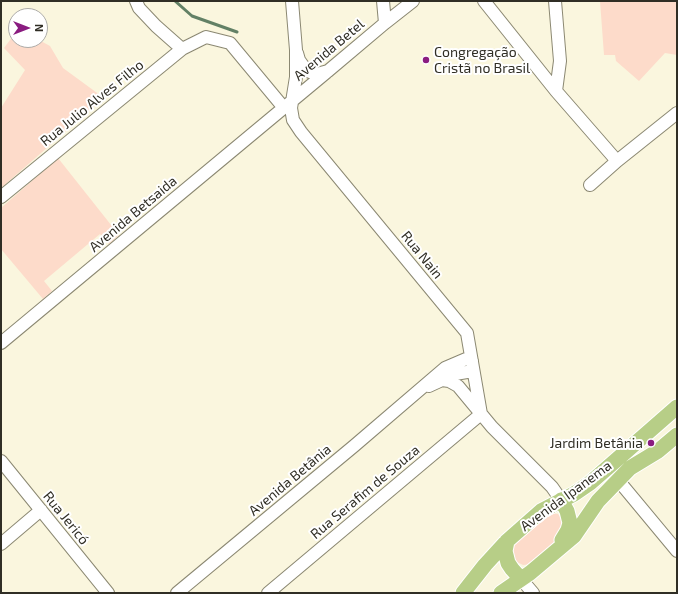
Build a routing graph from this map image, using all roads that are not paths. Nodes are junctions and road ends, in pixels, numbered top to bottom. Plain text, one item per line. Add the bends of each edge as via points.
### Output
1 (136, 1) edge
2 (292, 1) edge
3 (383, 1) edge
4 (484, 1) edge
5 (555, 1) edge
6 (407, 2) edge
7 (385, 23) junction
8 (182, 49) junction
9 (296, 50) junction
10 (310, 72) junction
11 (328, 72) junction
12 (307, 88) junction
13 (556, 91) junction
14 (287, 105) junction
15 (677, 113) edge
16 (268, 121) junction
17 (299, 129) junction
18 (617, 161) junction
19 (590, 185) dead end
20 (1, 197) edge
21 (467, 333) junction
22 (1, 343) edge
23 (472, 366) junction
24 (445, 368) junction
25 (422, 388) junction
26 (677, 407) edge
27 (481, 414) junction
28 (677, 435) edge
29 (1, 461) edge
30 (618, 480) junction
31 (561, 500) junction
32 (40, 510) junction
33 (507, 541) junction
34 (1, 544) edge
35 (677, 552) edge
36 (540, 565) junction
37 (522, 579) junction
38 (108, 593) edge
39 (177, 593) edge
40 (268, 593) edge
41 (463, 593) edge
42 (501, 593) edge
43 (533, 593) edge

1 - 8 street via 139,8 156,26
2 - 9 street
3 - 7 street
4 - 13 street
5 - 13 street via 560,61
6 - 7 street, Avenida Betel
7 - 11 street, Avenida Betel
8 - 14 street, Rua Julio Alves Filho via 206,37 230,43
8 - 20 street, Rua Julio Alves Filho
9 - 10 street via 299,60
9 - 14 street via 296,77
10 - 11 street
10 - 12 street via 313,78
11 - 12 street, Avenida Betel
12 - 14 street, Avenida Betel
12 - 17 street, Rua Nain via 298,102 296,112
13 - 18 street
14 - 16 street, Avenida Betsaida
14 - 17 street, Rua Nain via 291,108 293,120
15 - 18 street
16 - 17 street via 283,121
16 - 22 street, Avenida Betsaida
17 - 21 street, Rua Nain
18 - 19 street
21 - 23 street, Rua Nain
21 - 24 street, Avenida Betânia via 463,352
23 - 24 street, Avenida Betânia via 466,359
23 - 25 street, Avenida Betânia via 441,377
23 - 27 street, Rua Nain
24 - 25 street, Avenida Betânia
25 - 27 street via 442,380 449,381 470,398
25 - 39 street, Avenida Betânia
26 - 31 main road, Avenida Ipanema via 590,483
27 - 31 street
27 - 40 street, Rua Serafim de Souza
28 - 30 main road, Avenida Ipanema via 658,451 630,468
29 - 32 street, Rua Jericó
30 - 35 street
30 - 36 main road, Avenida Ipanema via 598,501 574,536
31 - 33 main road, Avenida Ipanema via 541,511
31 - 36 main road via 569,516 568,530
32 - 34 street
32 - 38 street, Rua Jericó
33 - 37 main road via 505,551 508,563
33 - 41 main road, Avenida Ipanema
36 - 37 main road, Avenida Ipanema
37 - 42 main road, Avenida Ipanema
37 - 43 street

